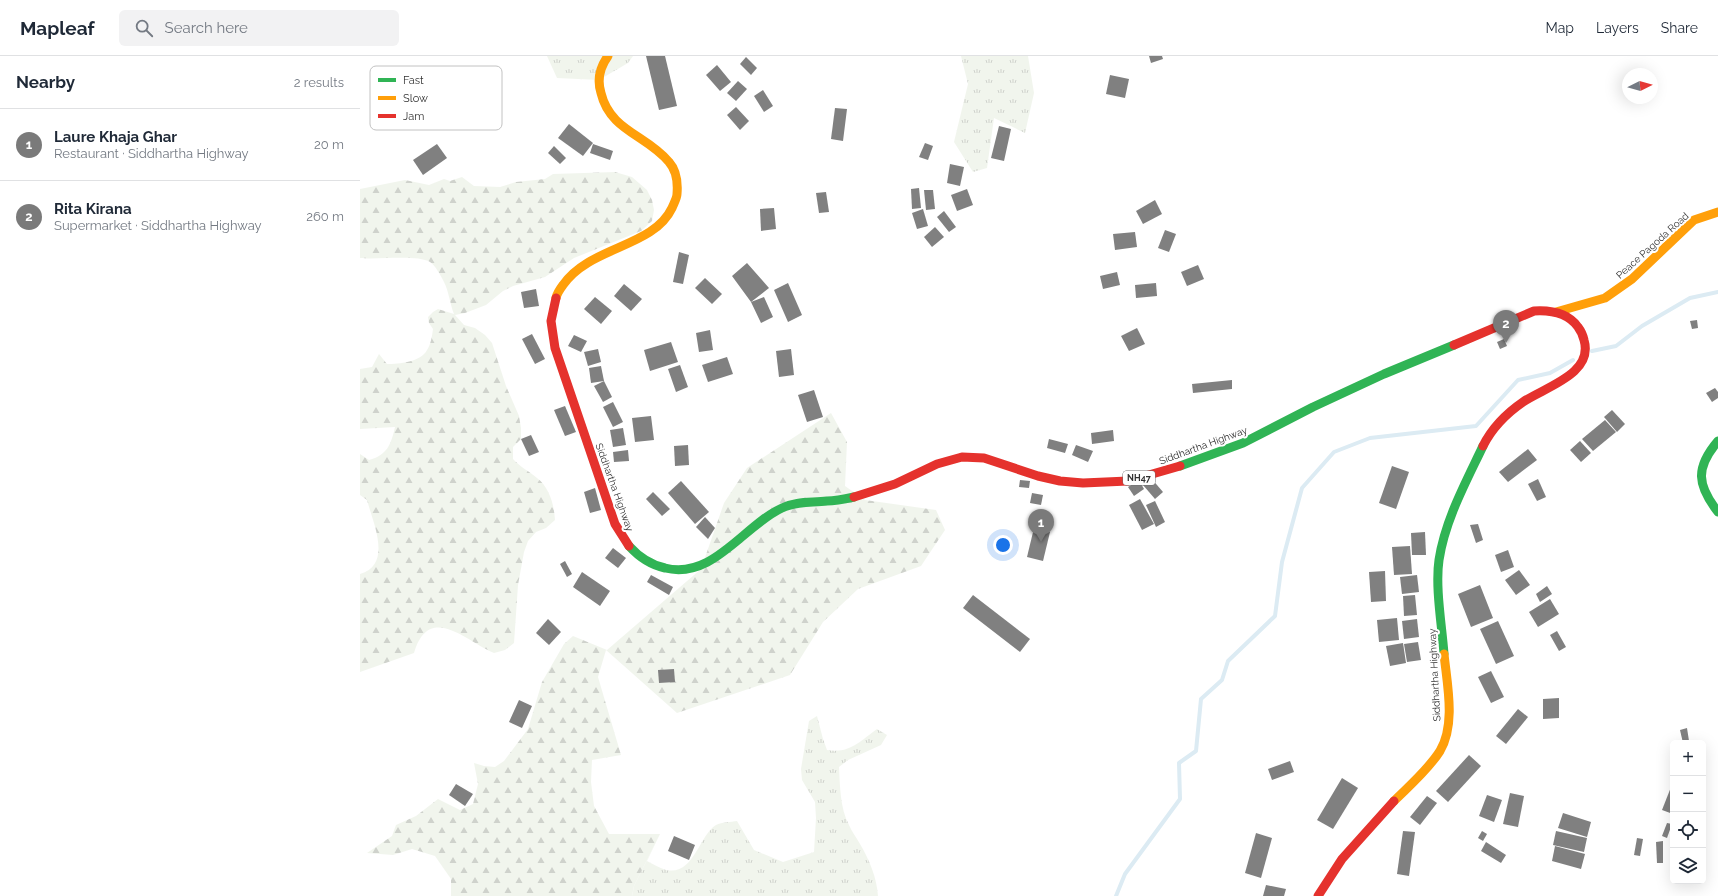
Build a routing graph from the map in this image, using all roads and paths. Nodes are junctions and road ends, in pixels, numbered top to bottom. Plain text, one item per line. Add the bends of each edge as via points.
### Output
1 (608, 56) edge
2 (1718, 212) edge
3 (1556, 312) junction
4 (1718, 441) edge
5 (1718, 512) edge
6 (1318, 896) edge

1 - 3 main road, Siddhartha Highway / NH47 via 599,80 599,93 604,107 628,132 664,155 672,164 679,184 677,197 660,225 581,266 569,275 556,294 551,323 556,348 615,524 633,552 645,561 666,570 693,570 712,561 763,519 784,508 802,502 831,502 865,494 898,483 937,463 953,458 982,457 1039,476 1082,483 1127,481 1146,477 1199,460 1253,438 1367,381 1508,321 1534,311
2 - 3 main road, Peace Pagoda Road via 1694,220 1632,279 1605,298
3 - 6 main road, Siddhartha Highway / NH47 via 1570,318 1579,328 1587,352 1583,363 1569,375 1508,414 1489,435 1457,504 1438,560 1449,714 1446,738 1432,762 1346,854
4 - 5 main road via 1701,467 1700,480 1703,490

